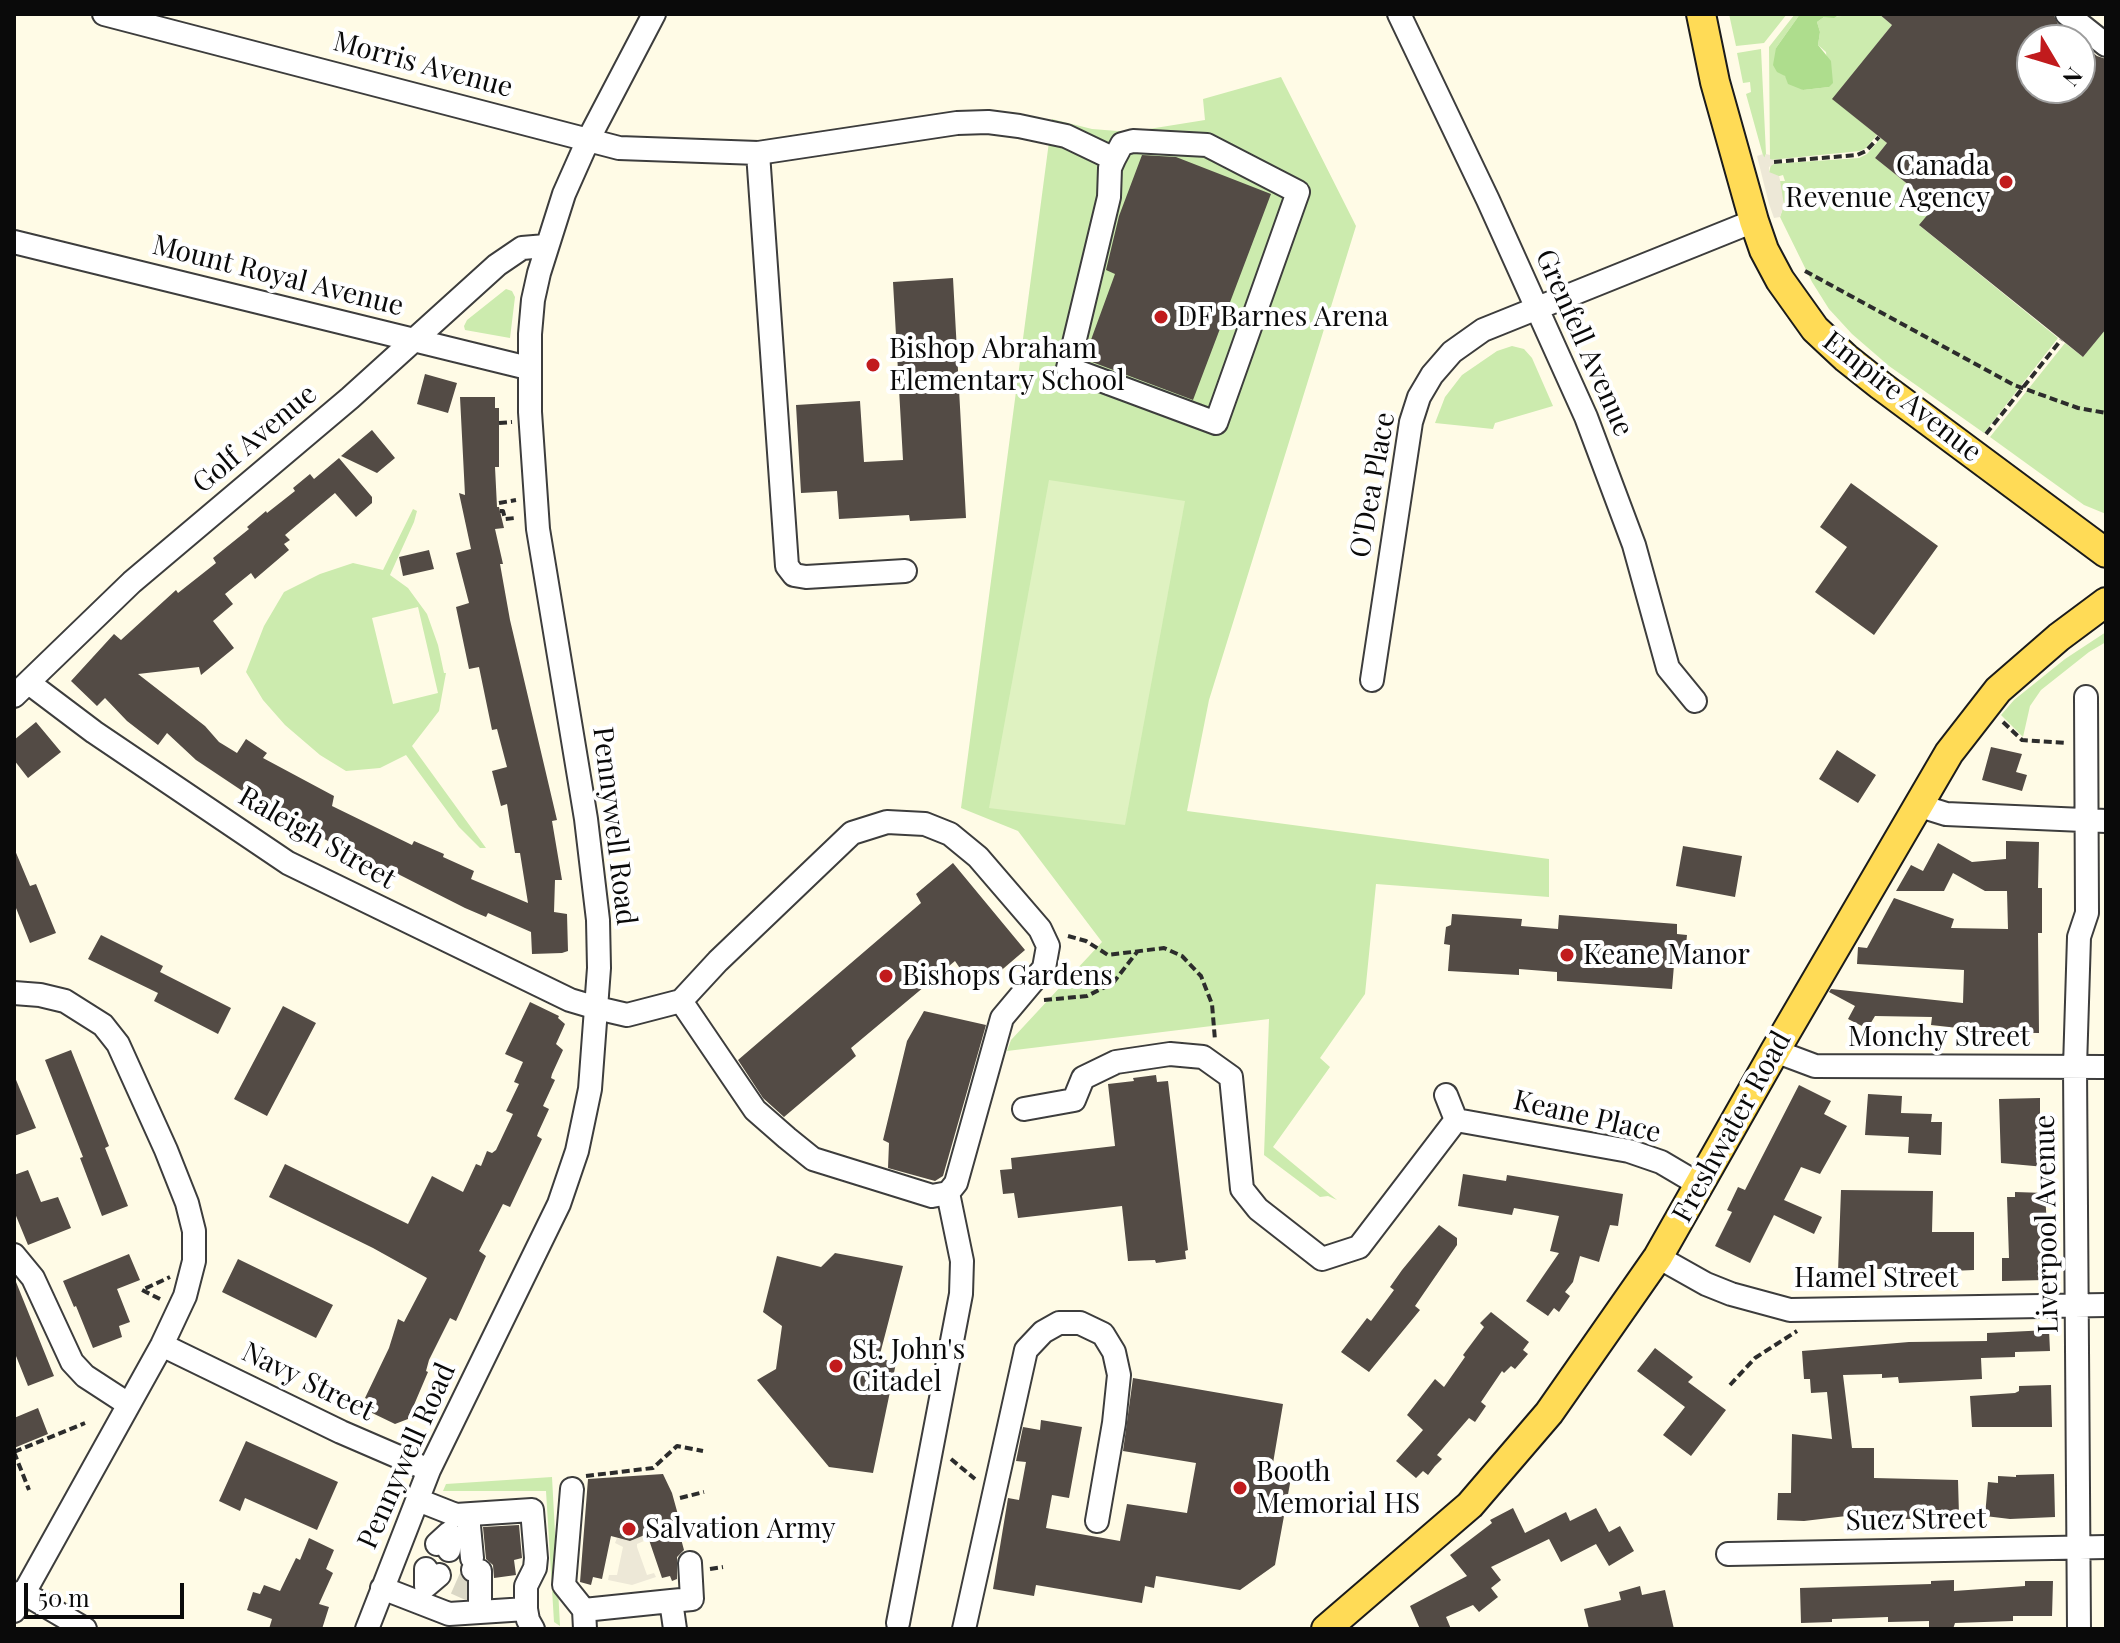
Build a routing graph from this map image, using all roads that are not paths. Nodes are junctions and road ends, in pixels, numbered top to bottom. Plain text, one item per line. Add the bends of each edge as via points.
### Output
1 (104, 14) edge
2 (654, 14) edge
3 (1399, 14) edge
4 (1701, 14) edge
5 (2067, 14) edge
6 (2106, 45) edge
7 (588, 140) junction
8 (758, 153) junction
9 (1114, 159) junction
10 (1754, 221) junction
11 (14, 242) edge
12 (546, 246) junction
13 (1535, 308) junction
14 (414, 340) junction
15 (528, 368) junction
16 (2056, 516) junction
17 (2106, 529) edge
18 (2106, 553) edge
19 (905, 571) dead end
20 (2106, 602) edge
21 (1372, 680) dead end
22 (22, 690) edge
23 (2086, 697) dead end
24 (1695, 701) dead end
25 (2096, 773) edge
26 (1919, 801) junction
27 (2097, 820) edge
28 (14, 993) edge
29 (681, 1001) junction
30 (597, 1008) junction
31 (1775, 1051) junction
32 (2075, 1067) junction
33 (2106, 1067) edge
34 (1446, 1095) dead end
35 (1024, 1109) dead end
36 (1456, 1120) junction
37 (1700, 1185) junction
38 (948, 1193) junction
39 (14, 1255) edge
40 (1658, 1257) junction
41 (2078, 1305) junction
42 (2106, 1305) edge
43 (162, 1345) junction
44 (128, 1404) junction
45 (429, 1470) junction
46 (572, 1489) road end
47 (418, 1500) junction
48 (1097, 1521) dead end
49 (2078, 1547) junction
50 (2106, 1547) edge
51 (1728, 1554) dead end
52 (690, 1563) dead end
53 (450, 1572) edge
54 (382, 1588) junction
55 (671, 1601) junction
56 (18, 1602) edge
57 (480, 1611) junction
58 (530, 1619) edge
59 (585, 1619) edge
60 (898, 1623) dead end
61 (85, 1629) edge
62 (367, 1629) edge
63 (675, 1629) edge
64 (964, 1629) edge
65 (1326, 1629) edge
66 (2079, 1629) edge

1 - 7 street, Morris Avenue
2 - 7 street, Pennywell Road
3 - 13 street, Grenfell Avenue
4 - 10 main road, Empire Avenue
5 - 6 street
7 - 8 street, Morris Avenue via 629,149
7 - 12 street, Pennywell Road
8 - 9 street, Morris Avenue via 988,122 1066,136
8 - 19 street via 785,561 790,571 806,577
9 - 9 street via 1068,368 1216,423 1298,192 1207,145 1133,141 1122,144
10 - 13 street, O'Dea Place
10 - 16 main road, Empire Avenue via 1780,280 1825,339
11 - 14 street, Mount Royal Avenue
12 - 14 street, Golf Avenue via 522,248 511,255
12 - 15 street, Pennywell Road via 533,300
13 - 21 street, O'Dea Place via 1483,330 1452,352 1419,397 1406,445
13 - 24 street, Grenfell Avenue via 1616,492 1668,668
14 - 15 street, Mount Royal Avenue
14 - 22 street, Golf Avenue via 132,582
15 - 30 street, Pennywell Road via 541,559 595,881
16 - 17 main road
16 - 18 main road, Empire Avenue
20 - 26 main road, Freshwater Road via 1998,690
22 - 30 street, Raleigh Street via 288,863 570,1000
23 - 25 street, Liverpool Avenue
25 - 27 street, Liverpool Avenue
26 - 27 street via 1946,814
26 - 31 main road, Freshwater Road
27 - 32 street, Liverpool Avenue via 2087,913 2079,937
28 - 43 street via 65,1001 103,1025 118,1044 166,1150 187,1203 194,1261 185,1296
29 - 30 street, Raleigh Street via 627,1015
29 - 38 street via 755,1110 813,1159 932,1196
29 - 38 street via 852,833 887,822 925,824 950,834 978,857 1040,929 1048,946 1044,968 1002,1018 956,1183
30 - 45 street, Pennywell Road via 590,1089 569,1178 540,1248
31 - 32 street, Monchy Street via 1815,1066
31 - 37 main road, Freshwater Road
32 - 33 street, Monchy Street
32 - 41 street, Liverpool Avenue
34 - 36 street
35 - 36 street via 1074,1100 1083,1078 1116,1062 1170,1054 1203,1057 1231,1077 1242,1189 1258,1209 1322,1259 1359,1247
36 - 37 street, Keane Place via 1629,1151
37 - 40 main road, Freshwater Road
38 - 60 street via 962,1261 961,1294
39 - 44 street via 39,1289 72,1362
40 - 41 street, Hamel Street via 1719,1289 1790,1310
40 - 65 main road, Freshwater Road via 1576,1377 1490,1484
41 - 42 street, Hamel Street
41 - 49 street, Liverpool Avenue
43 - 44 street
43 - 45 street, Navy Street
44 - 56 street
45 - 47 street, Pennywell Road
46 - 59 street via 564,1585
47 - 53 street
47 - 54 street, Pennywell Road
48 - 64 street via 1119,1375 1103,1334 1080,1323 1059,1323 1026,1350
49 - 50 street, Suez Street
49 - 51 street, Suez Street
49 - 66 street, Liverpool Avenue
52 - 55 street via 692,1599
53 - 54 street
53 - 57 street
53 - 57 street via 480,1571
53 - 58 street via 532,1510 536,1558 526,1586
54 - 62 street, Pennywell Road
55 - 59 street
55 - 63 street
56 - 61 street
57 - 58 street

